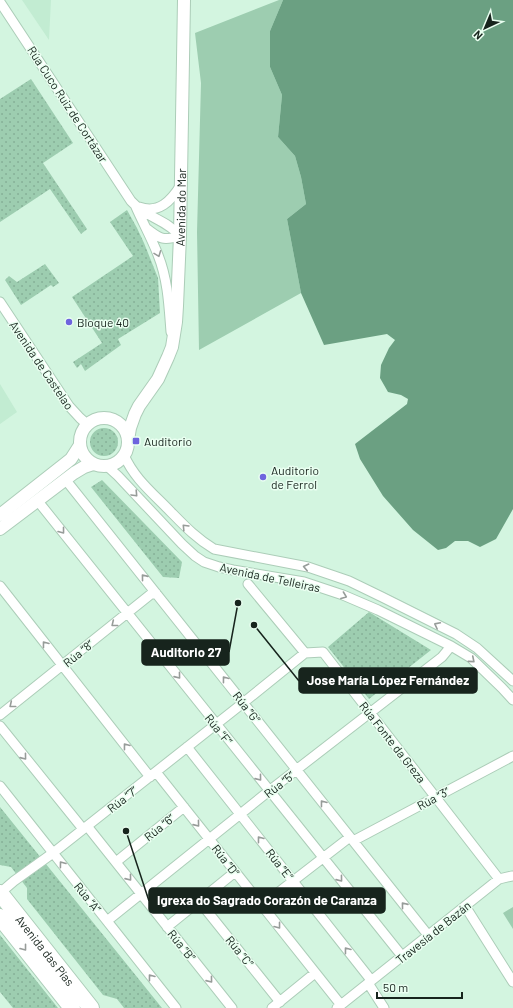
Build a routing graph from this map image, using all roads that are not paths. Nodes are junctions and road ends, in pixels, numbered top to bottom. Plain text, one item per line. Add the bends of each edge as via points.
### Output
1 (184, 0) edge
2 (0, 2) edge
3 (180, 184) junction
4 (136, 206) junction
5 (146, 228) junction
6 (180, 236) junction
7 (0, 302) edge
8 (172, 347) junction
9 (139, 406) junction
10 (110, 419) junction
11 (88, 424) junction
12 (128, 440) junction
13 (80, 445) junction
14 (124, 456) junction
15 (93, 464) junction
16 (107, 466) junction
17 (65, 479) junction
18 (37, 500) junction
19 (0, 515) edge
20 (0, 529) edge
21 (248, 584) dead end
22 (0, 586) edge
23 (156, 593) junction
24 (127, 613) junction
25 (451, 646) junction
26 (305, 653) junction
27 (62, 665) junction
28 (513, 681) edge
29 (513, 700) edge
30 (243, 703) junction
31 (371, 713) junction
32 (0, 715) edge
33 (216, 724) junction
34 (0, 726) edge
35 (187, 747) junction
36 (513, 756) edge
37 (297, 770) junction
38 (153, 774) junction
39 (0, 786) edge
40 (269, 791) junction
41 (435, 797) junction
42 (184, 807) junction
43 (241, 815) junction
44 (85, 828) junction
45 (209, 839) junction
46 (351, 839) junction
47 (53, 853) junction
48 (322, 858) junction
49 (116, 862) junction
50 (235, 872) junction
51 (513, 872) edge
52 (513, 878) edge
53 (499, 879) junction
54 (293, 880) junction
55 (0, 893) edge
56 (141, 894) junction
57 (199, 901) junction
58 (262, 905) junction
59 (465, 906) junction
60 (0, 917) edge
61 (107, 921) junction
62 (167, 927) junction
63 (428, 935) junction
64 (402, 956) junction
65 (315, 973) junction
66 (370, 982) junction
67 (513, 982) edge
68 (280, 1002) junction
69 (339, 1006) edge
70 (72, 1008) edge
71 (91, 1008) edge
72 (176, 1008) edge
73 (232, 1008) edge
74 (272, 1008) edge
75 (384, 1008) edge

1 - 3 street, Avenida do Mar
2 - 4 street, Rúa Cuco Ruiz de Cortázar
3 - 4 street via 175,195 160,207 151,210
3 - 6 street, Avenida do Mar
4 - 5 street
4 - 6 street via 169,226
5 - 6 street via 162,238
5 -> 8 street via 165,276
6 - 8 street, Avenida do Mar via 176,322
7 - 11 street, Avenida de Castelao via 69,406
8 - 9 street, Avenida do Mar via 158,379
9 - 10 street, Avenida do Mar via 123,416
9 - 12 street, Avenida do Mar
10 - 11 street via 98,419
10 - 12 street via 122,427
11 - 13 street via 81,434
12 - 14 street
13 - 15 street via 85,457
13 - 19 street via 71,459
14 - 16 street via 117,463
28 -> 14 street, Avenida de Telleiras via 478,648 456,634 349,581 308,568 214,549 193,535 136,476
15 - 16 street
15 - 17 street via 79,469
16 -> 25 street, Avenida de Telleiras via 182,544 204,562 233,570 304,582 378,610
17 - 18 street
23 -> 17 street, Rúa “G”
18 - 20 street
18 -> 24 street, Rúa “F”
21 - 26 street
27 -> 22 street, Rúa “D”
23 - 24 street, Rúa “8” via 151,594
30 -> 23 street, Rúa “G”
24 -> 27 street, Rúa “8”
24 -> 33 street, Rúa “F”
25 -> 29 street, Avenida de Telleiras via 471,658
25 - 31 street, Rúa “5” via 442,657
26 - 30 street, Rúa “7”
26 - 31 street, Rúa Fonte da Greza via 323,652
27 -> 32 street, Rúa “8”
38 -> 27 street, Rúa “D”
30 - 33 street, Rúa “7”
30 - 37 street, Rúa “G”
31 - 37 street, Rúa “5”
31 - 41 street, Rúa Fonte da Greza
33 - 35 street, Rúa “7”
33 -> 40 street, Rúa “F”
34 -> 44 street, Rúa “B”
35 - 38 street, Rúa “7”
35 - 43 street, Rúa “E”
36 - 41 street, Rúa “3”
37 - 40 street, Rúa “5”
46 -> 37 street, Rúa “G”
38 - 42 street, Rúa “D”
38 - 44 street, Rúa “7”
39 - 47 street, Rúa “A”
40 - 43 street, Rúa “5”
40 - 48 street, Rúa “F”
41 - 46 street, Rúa “3”
41 - 53 street, Rúa Fonte da Greza
42 -> 45 street, Rúa “D”
42 - 49 street, Rúa “6”
43 - 45 street, Rúa “5”
54 -> 43 street, Rúa “E”
44 - 47 street, Rúa “7”
44 - 49 street, Rúa “B”
45 - 50 street, Rúa “D”
45 - 56 street, Rúa “5”
46 - 48 street, Rúa “3”
63 -> 46 street, Rúa “G”
47 - 55 street, Rúa “7”
61 -> 47 street, Rúa “A”
48 - 54 street, Rúa “3”
48 -> 64 street, Rúa “F”
49 -> 56 street, Rúa “B”
50 - 57 street
50 - 58 street, Rúa “D”
51 - 52 street
52 - 53 street, Travesía de Bazán
53 - 59 street, Travesía de Bazán
54 - 58 street, Rúa “3”
66 -> 54 street, Rúa “E”
55 - 71 highway, Avenida das Pías
56 - 61 street, Rúa “5”
56 - 62 street, Rúa “B”
57 - 62 street
57 - 68 street, Rúa “C”
58 -> 65 street, Rúa “D”
59 - 63 street, Travesía de Bazán
59 - 67 street
60 -> 70 highway, Avenida das Pías
72 -> 61 street, Rúa “A”
62 -> 73 street, Rúa “B”
63 - 64 street, Travesía de Bazán
64 - 66 street, Travesía de Bazán
65 - 68 street
65 - 69 street, Rúa “D”
66 - 69 street, Travesía de Bazán
66 - 75 street, Rúa “E”
68 - 74 street

